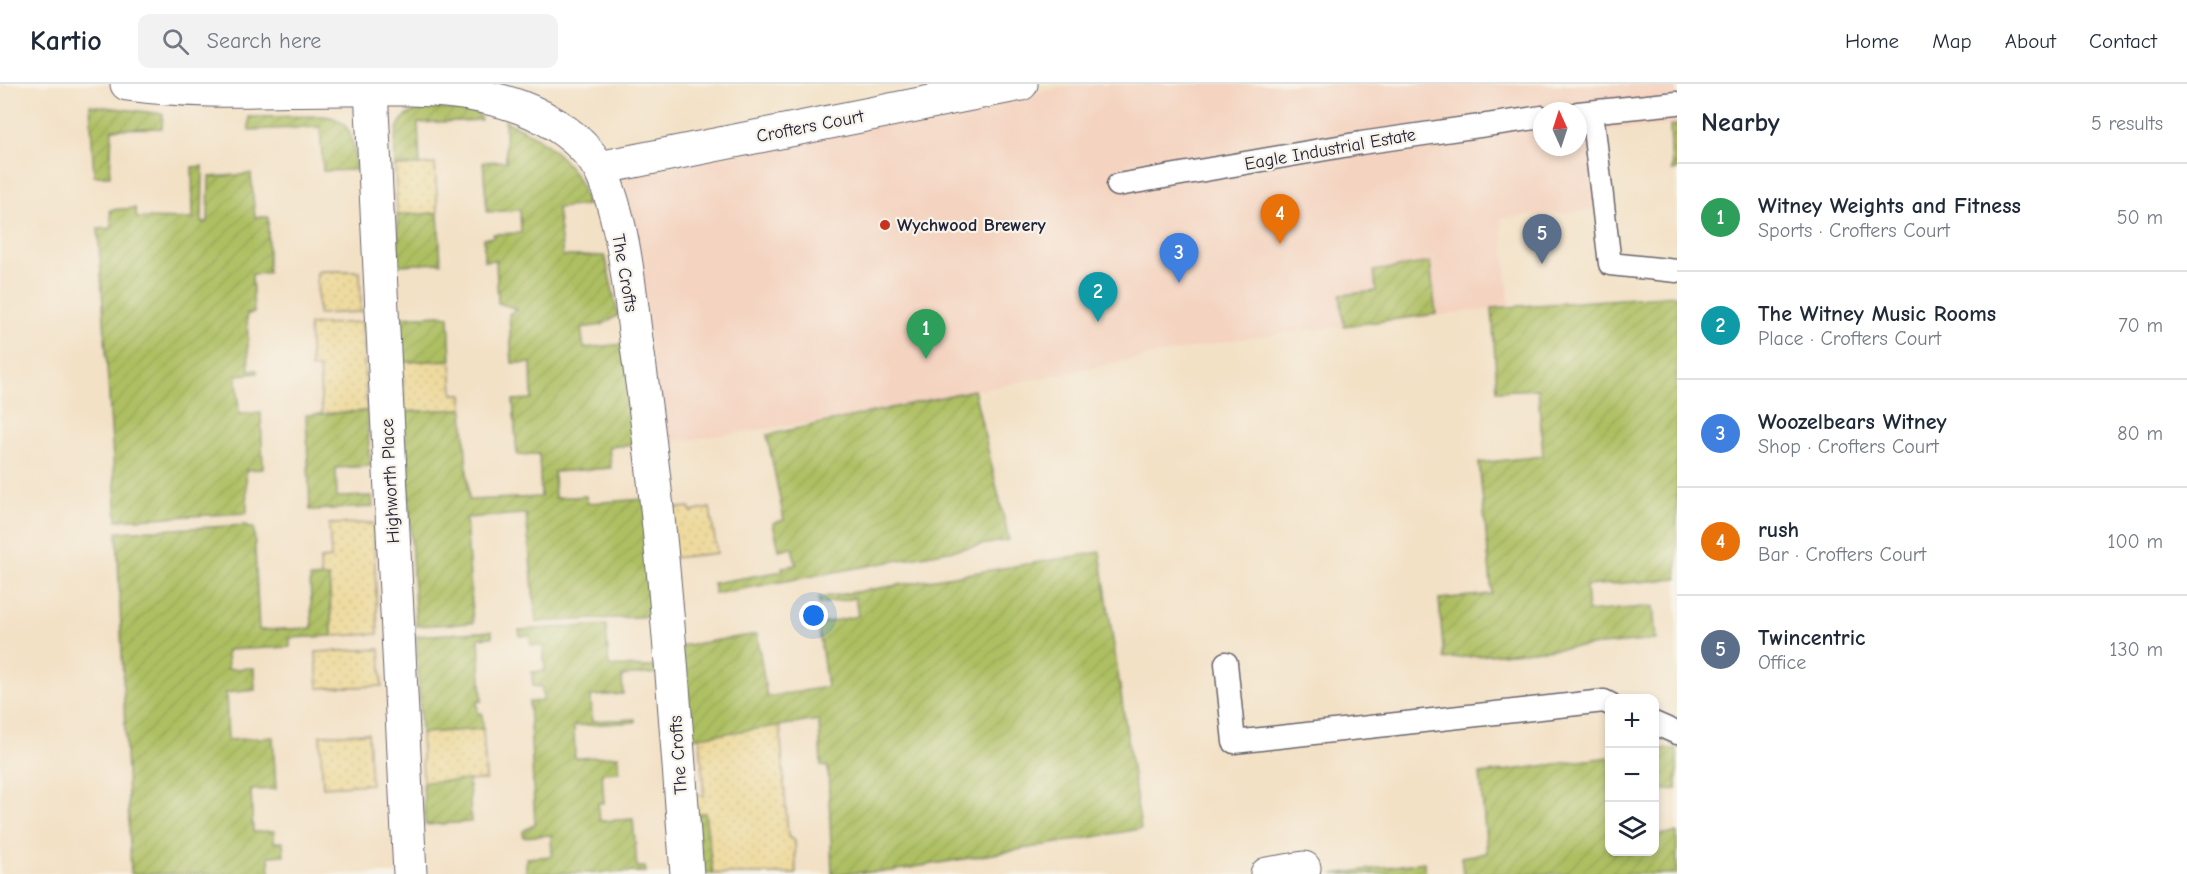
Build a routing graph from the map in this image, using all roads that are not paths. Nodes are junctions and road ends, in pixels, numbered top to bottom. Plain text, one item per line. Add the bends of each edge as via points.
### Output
1 (127, 84) edge
2 (1021, 84) edge
3 (371, 89) junction
4 (1677, 103) edge
5 (1587, 112) edge
6 (1533, 118) edge
7 (1587, 124) edge
8 (599, 168) junction
9 (1118, 185) dead end
10 (1677, 270) edge
11 (1226, 663) dead end
12 (1605, 702) edge
13 (1659, 725) edge
14 (1677, 733) edge
15 (1304, 868) dead end
16 (410, 874) edge
17 (687, 874) edge
18 (1267, 874) edge

1 - 3 street, The Crofts via 209,89
2 - 8 street, Crofters Court
3 - 8 street, The Crofts via 465,93 522,108 578,142
3 - 16 street, Highworth Place
4 - 5 lane
6 - 9 lane, Eagle Industrial Estate
7 - 10 lane via 1610,264
8 - 17 street, The Crofts via 616,218 654,461
11 - 12 lane via 1234,742
13 - 14 lane
15 - 18 street

